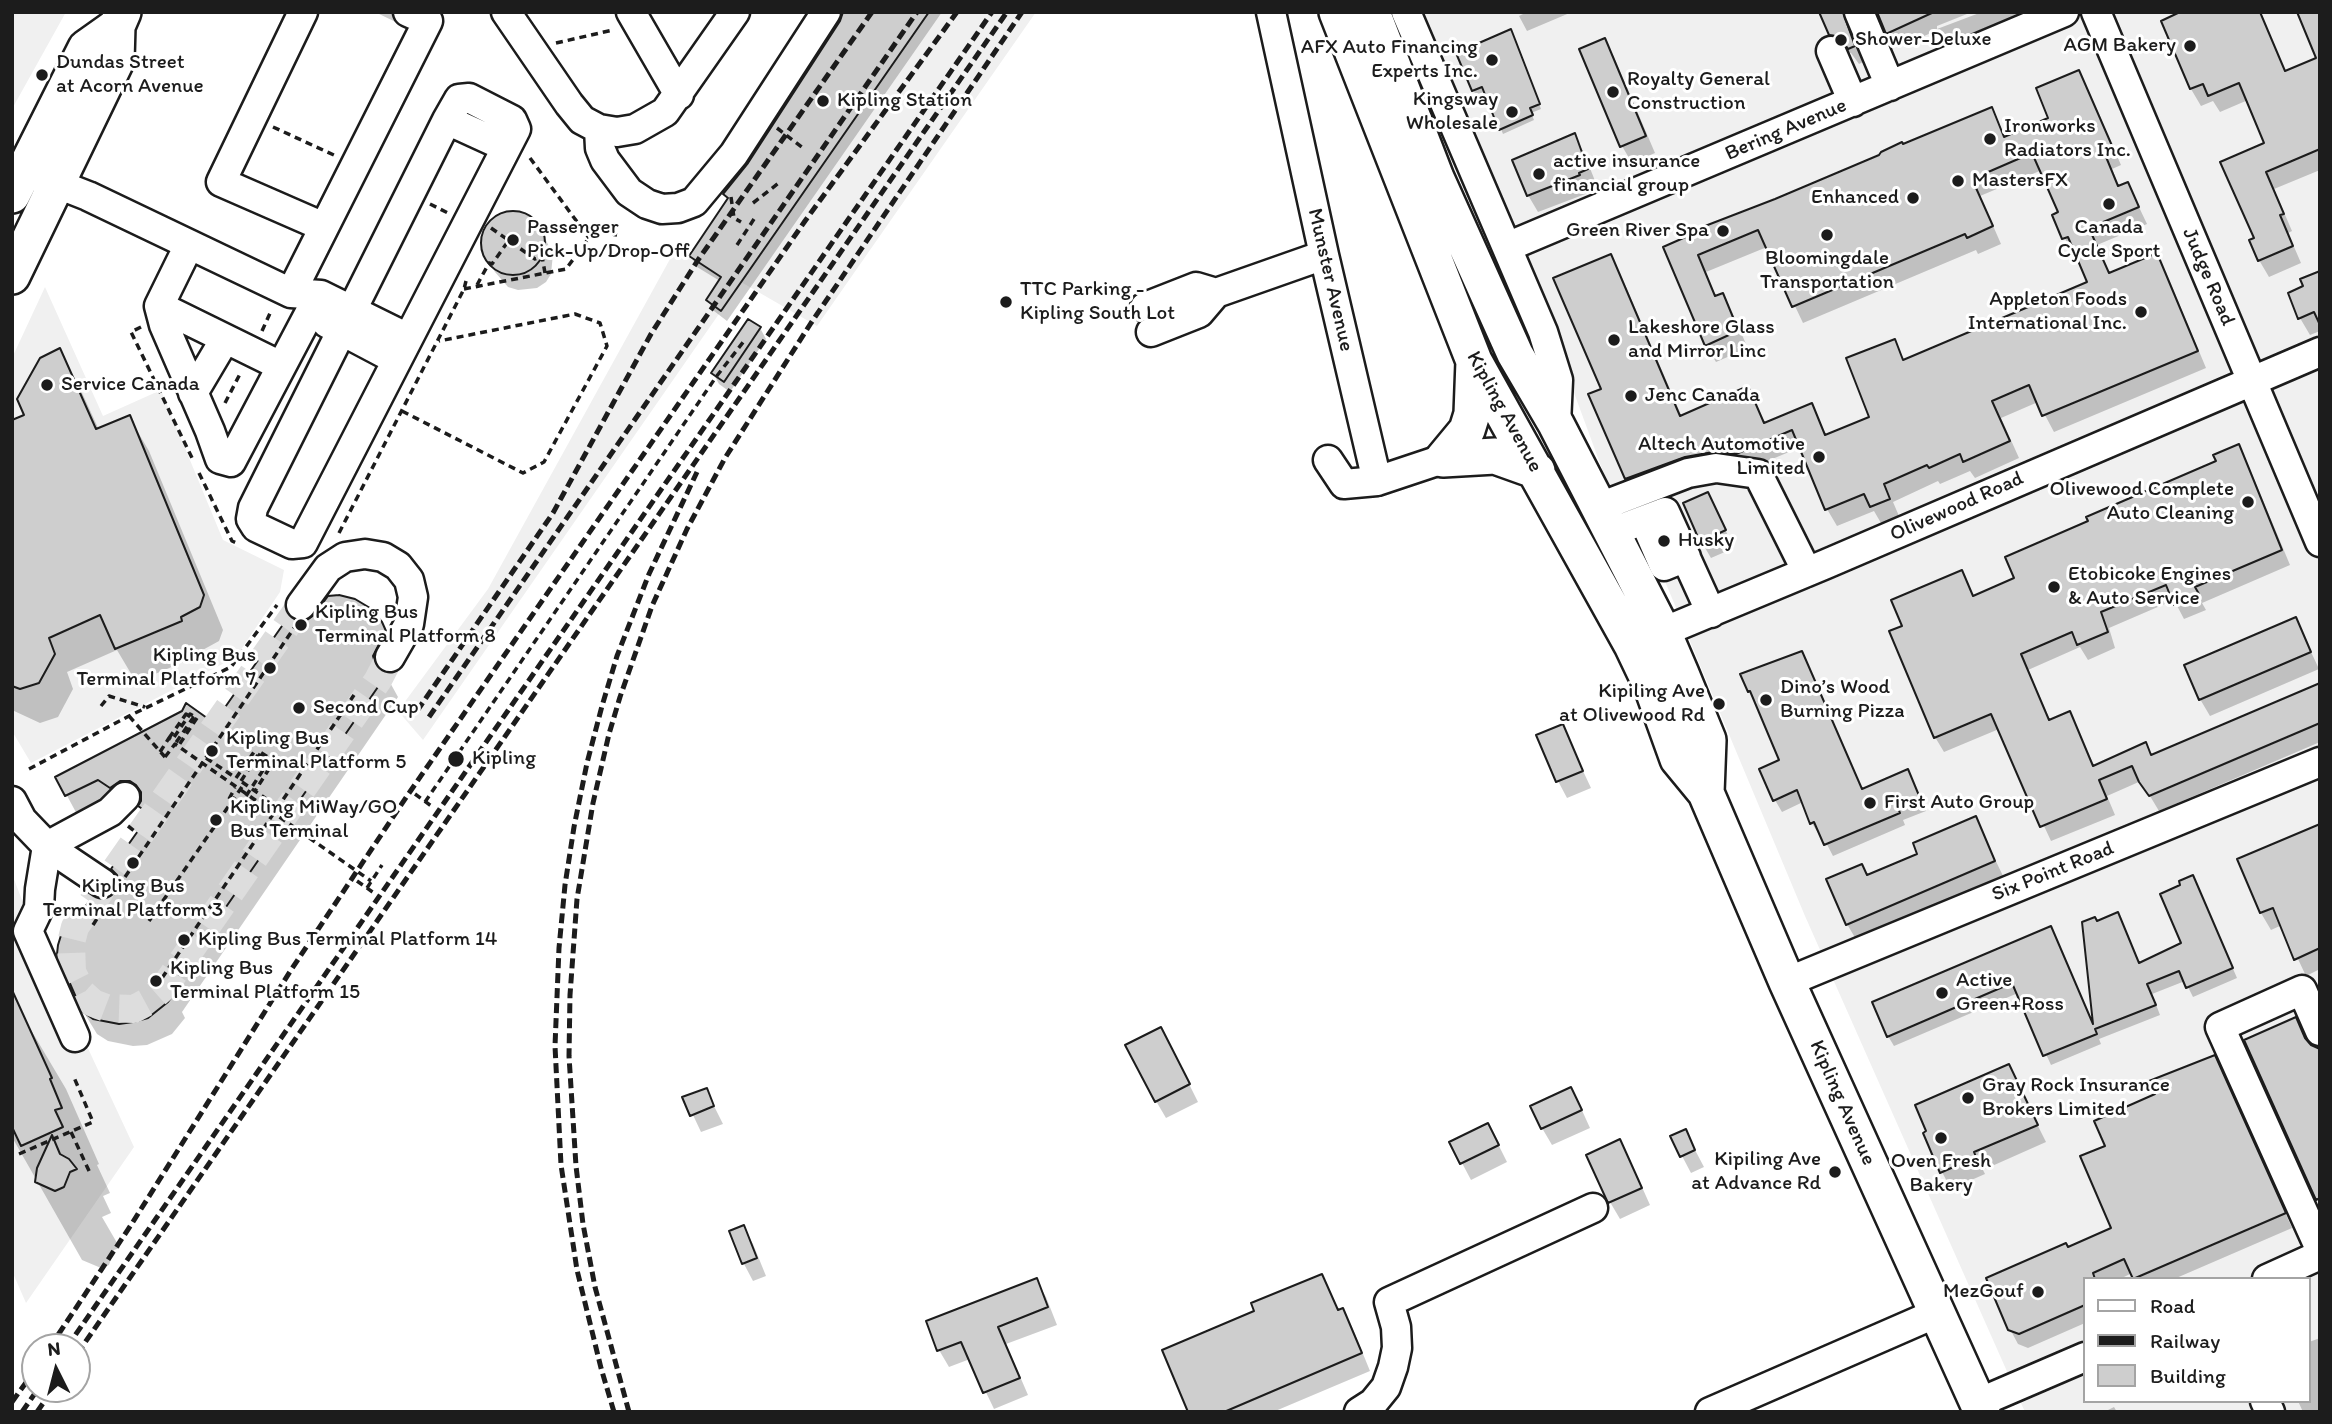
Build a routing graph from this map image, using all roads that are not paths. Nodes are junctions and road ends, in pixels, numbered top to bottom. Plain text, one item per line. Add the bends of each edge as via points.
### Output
1 (303, 12) edge
2 (408, 12) edge
3 (506, 12) edge
4 (736, 12) edge
5 (825, 12) edge
6 (1271, 12) edge
7 (1337, 12) edge
8 (1371, 12) edge
9 (1406, 12) edge
10 (1858, 12) edge
11 (2064, 12) edge
12 (2096, 12) edge
13 (120, 19) edge
14 (635, 19) edge
15 (1831, 51) dead end
16 (1890, 86) junction
17 (679, 95) junction
18 (1853, 102) junction
19 (599, 129) junction
20 (26, 179) edge
21 (324, 227) junction
22 (189, 245) junction
23 (1507, 247) junction
24 (1324, 255) junction
25 (12, 275) edge
26 (300, 303) junction
27 (159, 306) junction
28 (1148, 320) dead end
29 (348, 321) junction
30 (225, 339) junction
31 (402, 349) junction
32 (2320, 352) edge
33 (1474, 362) junction
34 (281, 366) junction
35 (2252, 380) junction
36 (193, 393) junction
37 (1556, 424) junction
38 (1443, 459) junction
39 (1328, 460) dead end
40 (1536, 471) junction
41 (1377, 481) junction
42 (1619, 521) junction
43 (2320, 542) edge
44 (1662, 567) junction
45 (1807, 572) junction
46 (300, 613) tunnel mouth
47 (1711, 613) junction
48 (1648, 639) junction
49 (390, 657) tunnel mouth
50 (2320, 762) edge
51 (125, 797) dead end
52 (12, 801) edge
53 (47, 846) junction
54 (111, 888) road end
55 (1787, 982) junction
56 (2320, 1031) edge
57 (75, 1037) dead end
58 (1593, 1208) dead end
59 (2320, 1249) edge
60 (2320, 1255) edge
61 (2271, 1277) edge
62 (1937, 1313) junction
63 (2084, 1357) edge
64 (1980, 1408) edge
65 (1359, 1412) edge
66 (1710, 1412) edge

1 - 21 street via 221,182
2 - 21 street via 428,21
3 - 19 street via 543,50 569,104 582,120
4 - 17 street
5 - 19 street via 734,154 694,202 662,209 629,192 605,160
6 - 24 street, Munster Avenue
7 - 33 main road, Kipling Avenue
8 - 37 main road, Kipling Avenue via 1436,178 1503,329
9 - 23 street, Kipling Avenue
10 - 16 street
11 - 16 street, Bering Avenue
12 - 35 street, Judge Road
13 - 20 main road via 86,48
14 - 17 street
15 - 18 street
16 - 18 street, Bering Avenue
17 - 19 street via 647,124 617,132
18 - 23 street, Bering Avenue
20 - 22 street via 88,196
20 - 25 main road
21 - 26 street
22 - 26 street
22 - 27 street
23 - 37 street, Kipling Avenue via 1544,332 1558,380
24 - 28 street via 1216,293 1199,313
24 - 41 street, Munster Avenue
26 - 29 street via 321,295
26 - 34 street
27 - 30 street
27 - 36 street
29 - 31 street
29 - 31 street via 253,508 251,519 256,527 292,544 303,544
29 - 31 street via 459,99 469,98 512,120 518,153
30 - 34 street
30 - 36 street
32 - 35 street, Olivewood Road
33 - 38 main road via 1472,414 1459,441
33 - 40 main road, Kipling Avenue
34 - 36 street via 231,461 220,459
35 - 43 street, Judge Road
35 - 45 street, Olivewood Road
37 - 42 main road, Kipling Avenue
38 - 40 main road via 1495,456
38 - 41 street
39 - 41 street via 1344,484
40 - 48 main road, Kipling Avenue
42 - 44 main road, Kipling Avenue
42 - 44 street via 1665,512
42 - 45 street via 1615,502 1688,473 1716,468 1758,474
44 - 47 street
44 - 48 main road, Kipling Avenue
45 - 47 street, Olivewood Road
46 - 49 street via 328,568 345,557 383,557 409,580 413,597 409,624
47 - 48 street, Olivewood Road
48 - 55 main road, Kipling Avenue via 1652,687 1678,759 1706,793
50 - 55 street, Six Point Road
51 - 53 street via 110,812
52 - 53 street via 22,820
53 - 54 street
53 - 57 street via 39,908 28,930
55 - 62 main road, Kipling Avenue
56 - 59 street via 2302,990 2220,1027
58 - 65 street via 1389,1302 1396,1327 1394,1367 1373,1403
60 - 61 street
62 - 64 main road, Kipling Avenue
62 - 66 street
63 - 64 street

